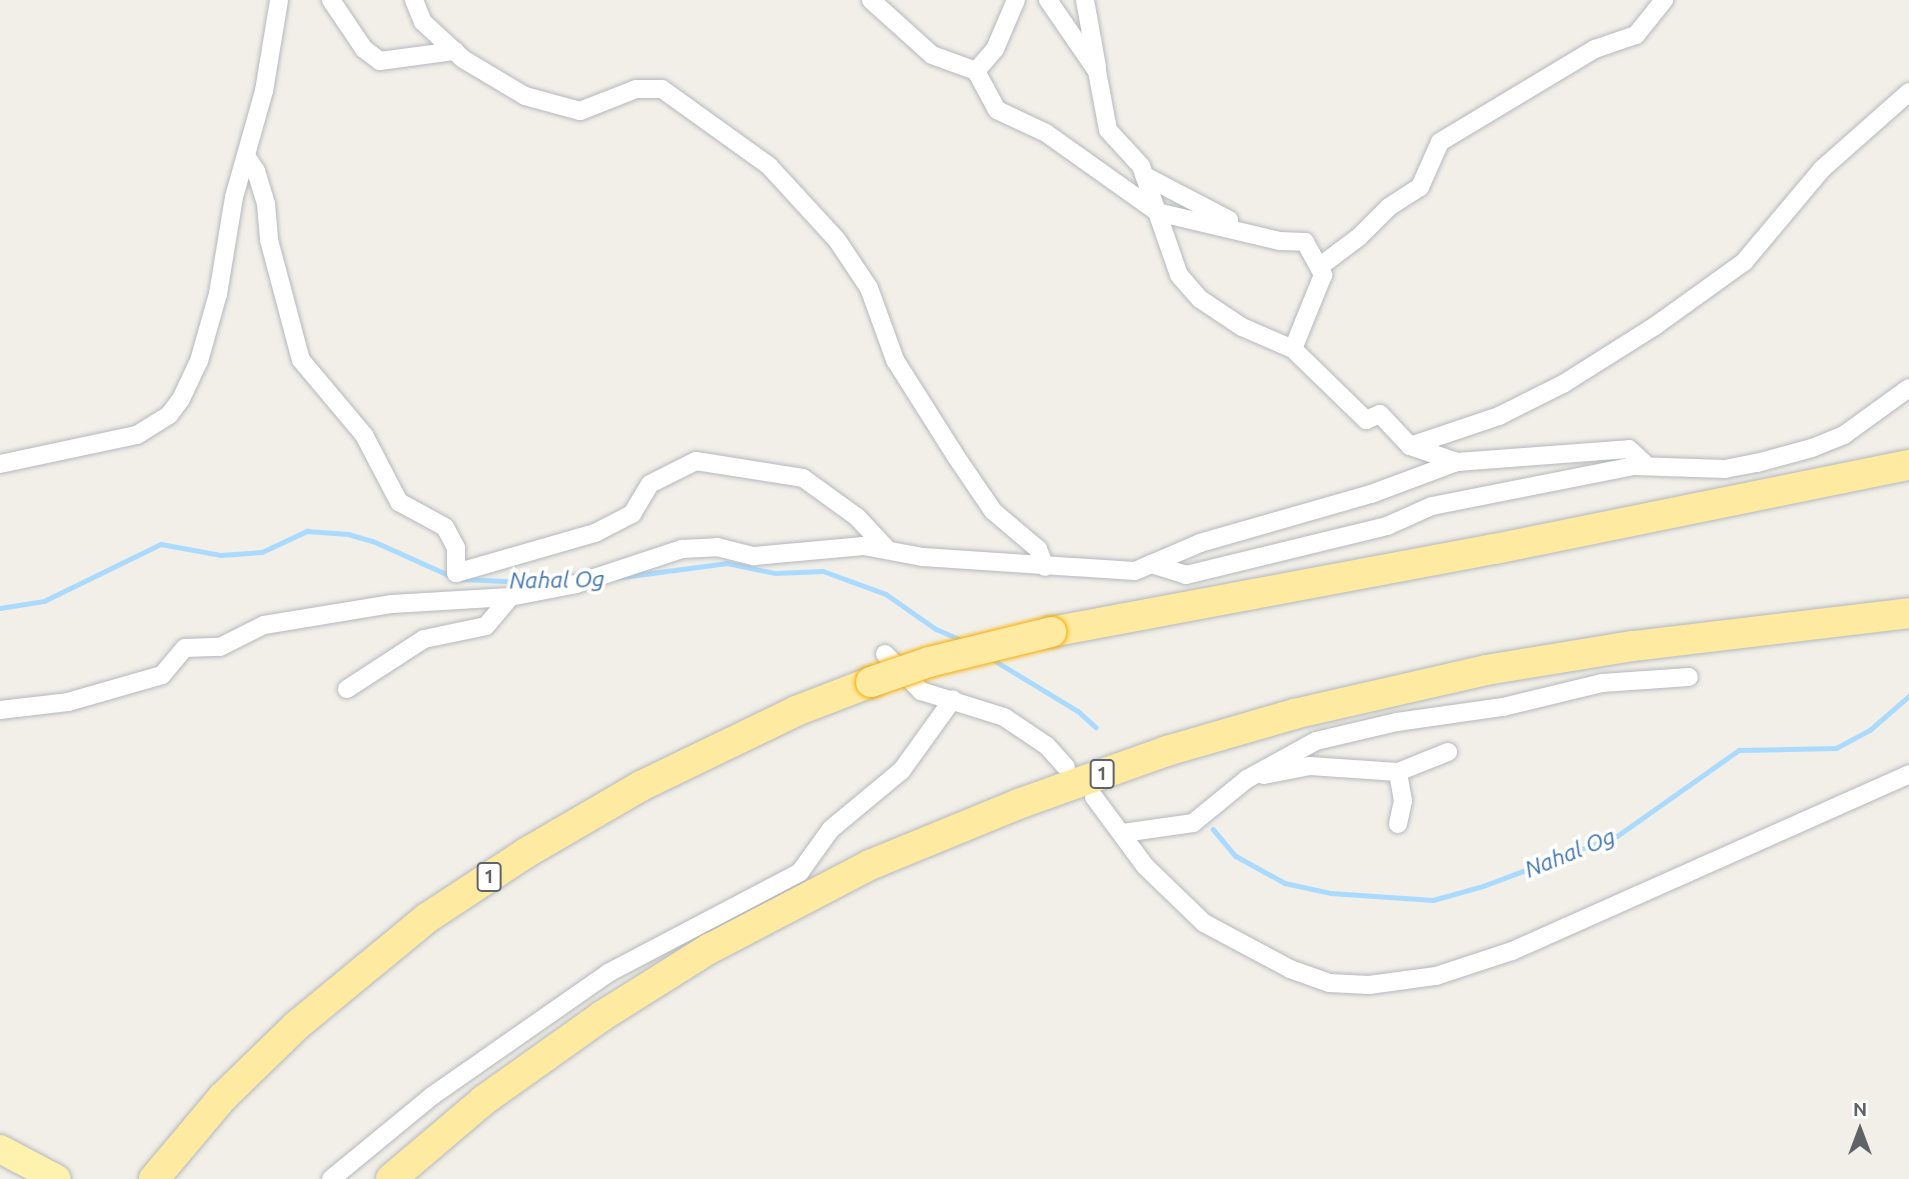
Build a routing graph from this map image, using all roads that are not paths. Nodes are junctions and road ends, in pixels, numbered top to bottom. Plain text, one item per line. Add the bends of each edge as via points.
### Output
1 (279, 0) edge
2 (331, 0) edge
3 (414, 0) edge
4 (871, 0) edge
5 (1016, 0) edge
6 (1048, 0) edge
7 (1085, 0) edge
8 (1664, 0) edge
9 (455, 51) junction
10 (976, 71) junction
11 (1097, 71) junction
12 (1909, 92) edge
13 (246, 156) junction
14 (1145, 176) junction
15 (1157, 212) junction
16 (1247, 232) junction
17 (1319, 267) junction
18 (1293, 349) junction
19 (1909, 388) edge
20 (1410, 446) junction
21 (1457, 462) junction
22 (0, 464) edge
23 (1909, 465) edge
24 (1647, 466) junction
25 (888, 551) junction
26 (1151, 564) junction
27 (1045, 567) junction
28 (510, 597) junction
29 (1909, 613) edge
30 (885, 654) dead end
31 (1689, 677) dead end
32 (347, 689) dead end
33 (953, 699) junction
34 (0, 710) edge
35 (1448, 752) dead end
36 (1066, 767) dead end
37 (1398, 772) junction
38 (1909, 774) edge
39 (1247, 779) junction
40 (1094, 797) dead end
41 (1398, 824) dead end
42 (1123, 833) junction
43 (0, 1149) edge
44 (0, 1156) edge
45 (161, 1170) edge
46 (25, 1179) edge
47 (57, 1179) edge
48 (132, 1179) edge
49 (331, 1179) edge
50 (391, 1179) edge

1 - 13 street via 264,91
2 - 9 street via 365,49 380,61
3 - 9 street via 423,22
4 - 10 street via 932,55
5 - 10 street via 995,49
6 - 11 street
7 - 11 street
8 - 17 street via 1636,35 1595,49 1440,142 1420,187 1389,207
9 - 27 street via 525,96 580,111 636,89 662,89 769,166 837,240 869,288 895,360 957,458 993,511 1038,550
10 - 15 street via 997,110 1046,133
11 - 14 street via 1108,130
12 - 20 street via 1822,169 1744,262 1655,326 1563,384 1499,416
13 - 22 street via 234,197 218,294 199,361 169,415 136,435
13 - 25 street via 266,204 269,240 301,360 364,435 399,502 445,527 456,548 456,573 595,533 632,514 650,484 696,460 803,478 857,517
14 - 15 street
14 - 16 street
15 - 16 street
15 - 18 street via 1179,275 1200,299 1242,327
16 - 17 street via 1305,242
17 - 18 street via 1323,275
18 - 20 street via 1366,420 1380,414
19 - 24 street via 1844,435 1812,448 1724,469
20 - 21 street
21 - 24 street via 1629,449
21 - 26 street via 1371,494 1200,543
23 - 45 highway, 1, bridge via 1508,547 1051,632 929,662 796,711 641,786 427,918 296,1026 222,1098
24 - 26 street via 1432,506 1387,526 1197,573 1186,575
25 - 27 street
25 - 28 street via 864,546 754,556 717,547 682,549 576,584
26 - 27 street via 1135,571
28 - 32 street via 486,626 424,639
28 - 34 street via 313,614 264,625 220,648 185,648 162,675 68,702
29 - 50 highway, 1 via 1633,646 1486,670 1294,714 1167,751 1021,803 870,865 709,949 602,1016 484,1100
30 - 33 street via 921,691
31 - 39 street via 1602,682 1503,707 1397,722 1316,741
33 - 36 street via 1004,717 1047,746
33 - 49 street via 902,771 831,829 800,872 608,973 432,1096
35 - 37 street
37 - 39 street via 1310,766
37 - 41 street via 1404,801
38 - 42 street via 1512,951 1436,976 1369,985 1329,983 1290,969 1204,923 1144,866
39 - 42 street via 1193,823
40 - 42 street
43 - 47 main road
44 - 46 main road
45 - 48 highway

